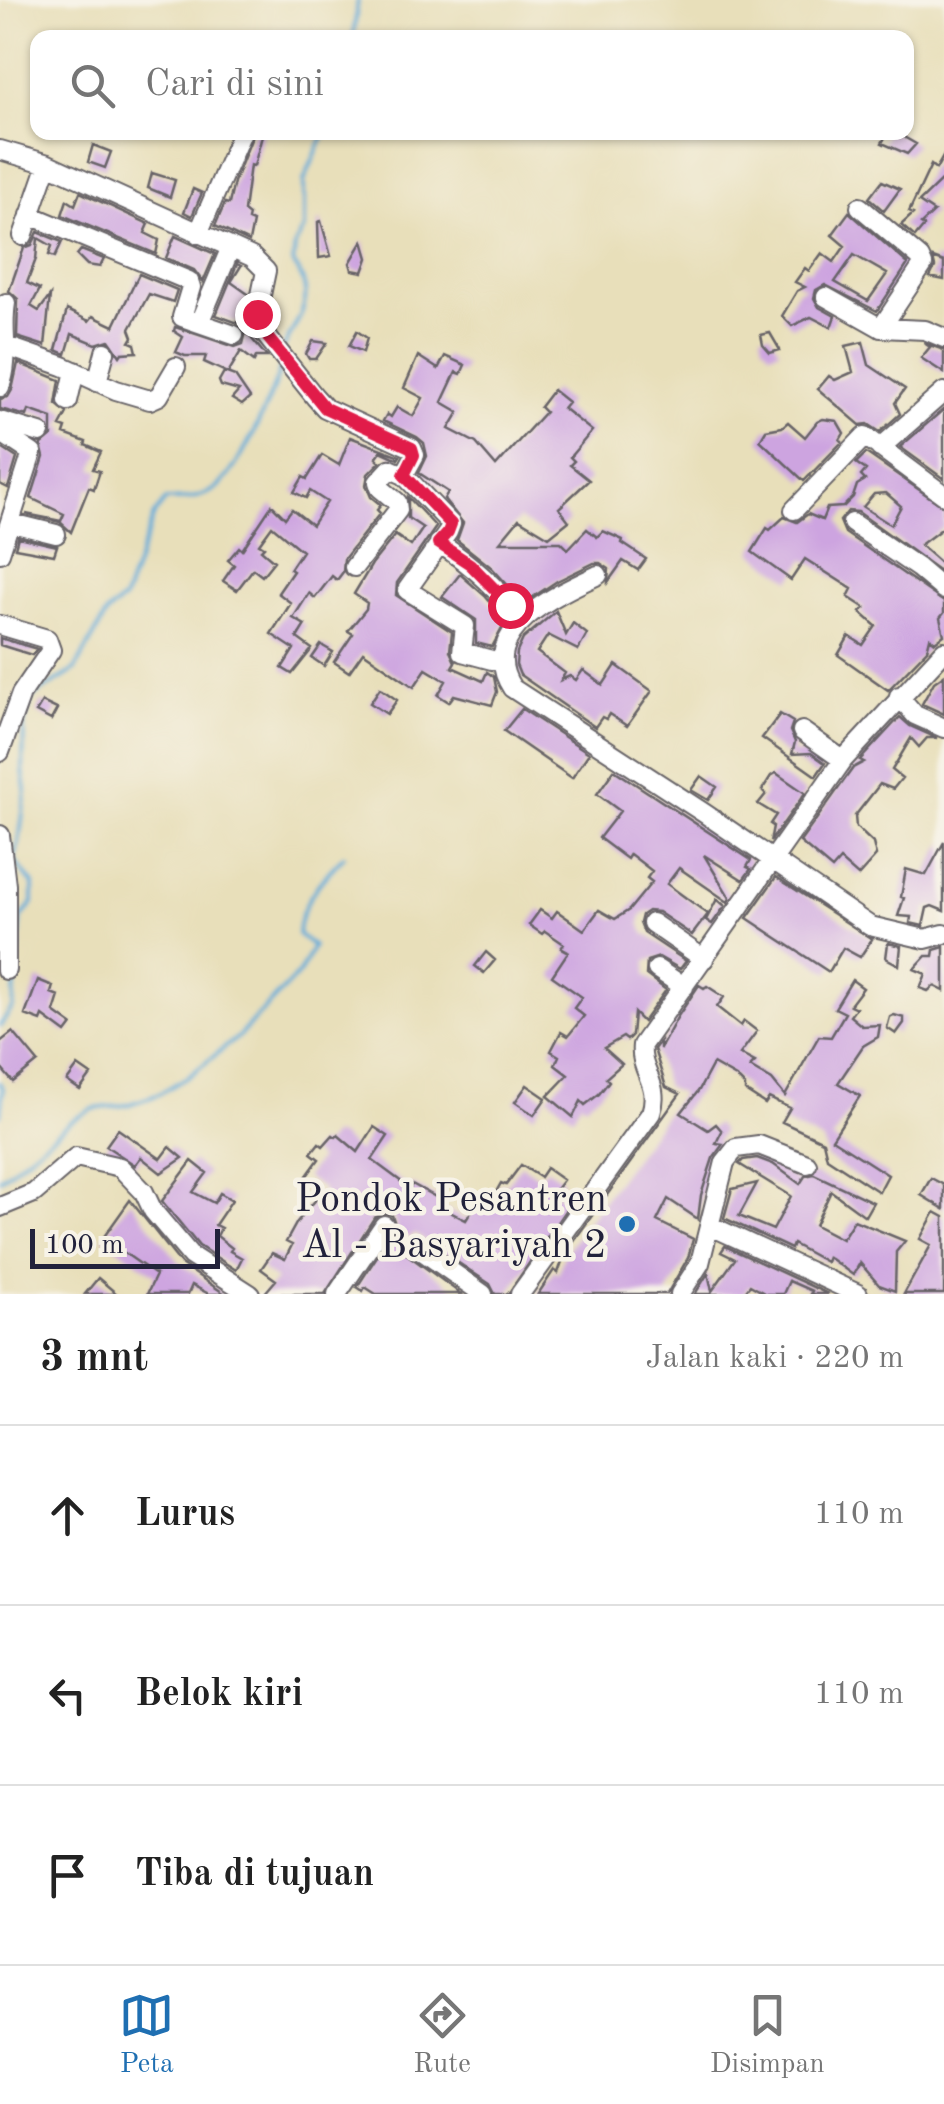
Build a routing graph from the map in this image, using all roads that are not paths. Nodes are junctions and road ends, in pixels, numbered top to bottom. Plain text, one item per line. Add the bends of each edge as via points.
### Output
1 (239, 140) edge
2 (0, 150) edge
3 (48, 164) junction
4 (860, 207) dead end
5 (30, 215) junction
6 (198, 234) junction
7 (24, 236) dead end
8 (231, 247) junction
9 (826, 297) dead end
10 (6, 303) dead end
11 (198, 323) junction
12 (881, 328) junction
13 (234, 335) dead end
14 (944, 338) edge
15 (6, 346) junction
16 (106, 352) dead end
17 (176, 367) dead end
18 (75, 371) junction
19 (97, 382) junction
20 (0, 387) edge
21 (944, 392) edge
22 (68, 401) dead end
23 (0, 421) edge
24 (0, 432) edge
25 (40, 433) dead end
26 (880, 448) junction
27 (404, 475) junction
28 (944, 495) edge
29 (794, 510) dead end
30 (12, 523) junction
31 (852, 523) dead end
32 (56, 534) dead end
33 (438, 543) junction
34 (0, 553) edge
35 (354, 567) dead end
36 (598, 575) dead end
37 (944, 590) edge
38 (520, 620) junction
39 (0, 625) edge
40 (944, 651) edge
41 (503, 663) junction
42 (899, 696) junction
43 (944, 728) edge
44 (802, 731) dead end
45 (0, 752) edge
46 (843, 760) junction
47 (0, 836) edge
48 (770, 860) junction
49 (652, 923) dead end
50 (944, 934) edge
51 (704, 959) junction
52 (657, 969) dead end
53 (6, 970) dead end
54 (684, 987) junction
55 (807, 1164) dead end
56 (0, 1207) edge
57 (384, 1225) dead end
58 (710, 1226) junction
59 (415, 1246) dead end
60 (250, 1294) edge
61 (337, 1294) edge
62 (483, 1294) edge
63 (520, 1294) edge
64 (680, 1294) edge
65 (858, 1294) edge

1 - 6 street
2 - 3 street
3 - 5 street
3 - 6 street
4 - 12 street via 923,265
5 - 7 street
5 - 11 street via 189,281 182,315
6 - 8 street
8 - 11 street
8 - 27 street via 266,271 257,314 264,333 325,408 412,448
9 - 12 street
10 - 15 street
11 - 13 street
12 - 14 street
15 - 18 street
15 - 20 street
16 - 19 street
17 - 19 street via 150,400
18 - 19 street
18 - 22 street
21 - 26 street
23 - 25 street
24 - 30 street via 32,453
26 - 28 street
26 - 29 street via 862,436
27 - 33 street via 448,518 450,528
27 - 35 street via 390,469 378,482 398,510
30 - 32 street
30 - 34 street
31 - 37 street
33 - 38 street via 490,571
33 - 41 street via 408,590 464,626 462,652
36 - 38 street via 551,596
38 - 41 street
39 - 45 street via 46,639 50,650 21,694
40 - 42 street
41 - 48 street via 512,688
42 - 43 street via 916,715
42 - 46 street
44 - 46 street
46 - 48 street
47 - 53 street
48 - 50 street via 870,926 925,939
48 - 51 street
49 - 51 street
51 - 54 street
52 - 54 street
54 - 63 street via 640,1051 655,1089 651,1113
55 - 58 street via 759,1144 736,1148 724,1162
56 - 60 street via 34,1193 76,1158 120,1167 150,1186 155,1214 191,1256
57 - 61 street
58 - 64 street via 700,1263
58 - 65 street
59 - 62 street

